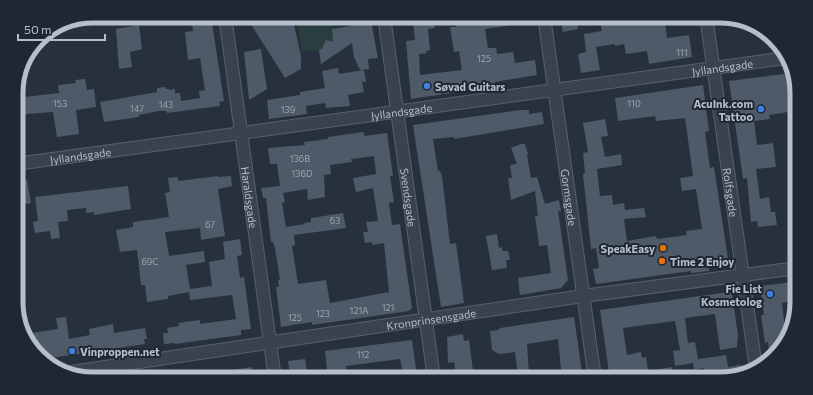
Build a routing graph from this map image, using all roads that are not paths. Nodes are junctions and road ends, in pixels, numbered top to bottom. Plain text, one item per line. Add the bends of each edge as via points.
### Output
1 (226, 23) edge
2 (385, 23) edge
3 (545, 23) edge
4 (707, 23) edge
5 (781, 59) edge
6 (714, 68) junction
7 (555, 91) junction
8 (398, 112) junction
9 (241, 133) junction
10 (23, 163) edge
11 (790, 269) edge
12 (742, 276) junction
13 (583, 296) junction
14 (426, 320) junction
15 (270, 343) junction
16 (755, 362) edge
17 (79, 371) edge
18 (274, 372) edge
19 (433, 372) edge
20 (594, 372) edge

1 - 9 street, Haraldsgade
2 - 8 street, Svendsgade
3 - 7 street, Gormsgade
4 - 6 street, Rolfsgade
5 - 6 street, Jyllandsgade
6 - 7 street, Jyllandsgade
6 - 12 street, Rolfsgade
7 - 8 street, Jyllandsgade
7 - 13 street, Gormsgade
8 - 9 street, Jyllandsgade
8 - 14 street, Svendsgade
9 - 10 street, Jyllandsgade
9 - 15 street, Haraldsgade
11 - 12 street, Kronprinsensgade
12 - 13 street, Kronprinsensgade
12 - 16 street, Rolfsgade
13 - 14 street, Kronprinsensgade
13 - 20 street, Gormsgade
14 - 15 street, Kronprinsensgade
14 - 19 street, Svendsgade
15 - 17 street, Kronprinsensgade
15 - 18 street, Haraldsgade

